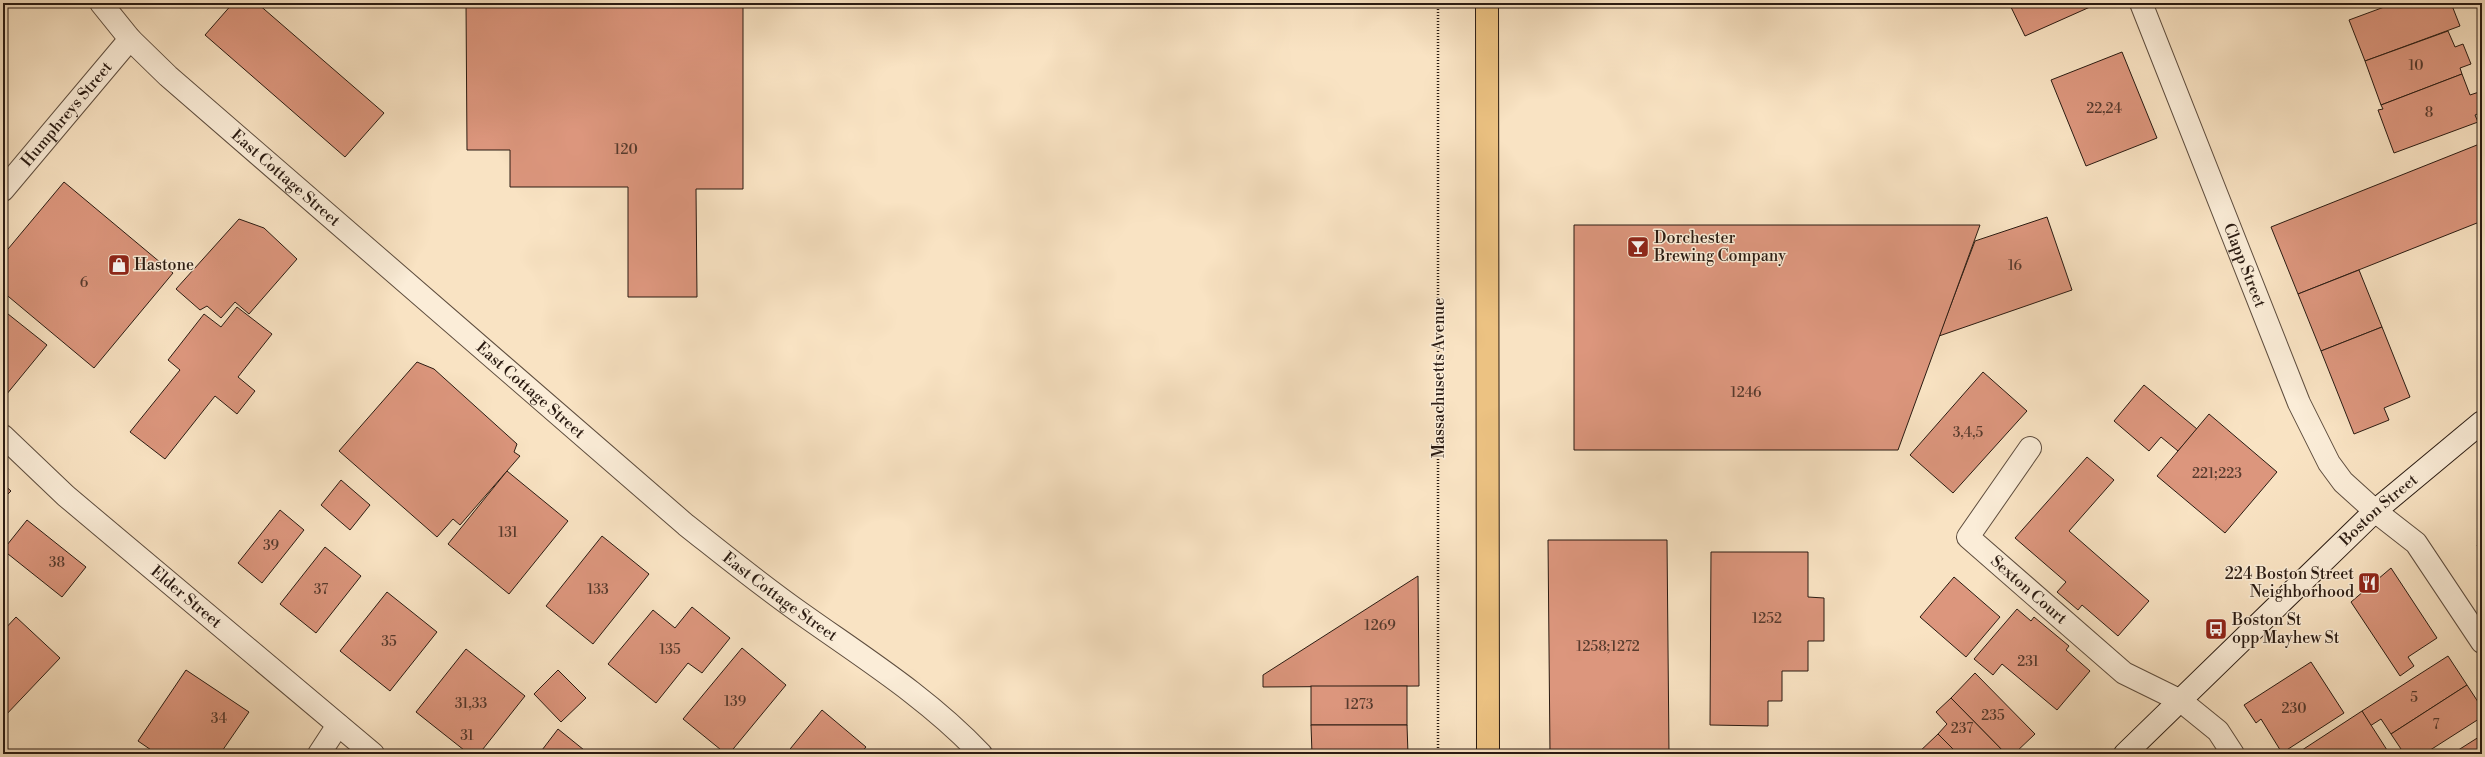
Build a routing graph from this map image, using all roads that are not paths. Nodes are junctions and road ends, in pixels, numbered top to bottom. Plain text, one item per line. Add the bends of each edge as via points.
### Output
1 (101, 3) edge
2 (1487, 3) edge
3 (2141, 3) edge
4 (130, 39) junction
5 (3, 190) edge
6 (2482, 422) edge
7 (3, 436) edge
8 (2030, 448) dead end
9 (2375, 511) junction
10 (2482, 642) edge
11 (2181, 701) junction
12 (338, 724) junction
13 (319, 754) edge
14 (373, 754) edge
15 (981, 754) edge
16 (1488, 754) edge
17 (2125, 754) edge
18 (2233, 754) edge

1 - 4 street, East Cottage Street
2 - 16 main road
3 - 9 street, Clapp Street via 2299,404 2329,463 2352,491
4 - 5 street, Humphreys Street
4 - 15 street, East Cottage Street via 196,100 686,525 763,586 909,688 957,729
6 - 9 street, Boston Street
7 - 12 street, Elder Street via 66,496
8 - 11 street, Sexton Court via 1968,537 2124,673
9 - 10 street, Clapp Street via 2416,543
9 - 11 street, Boston Street
11 - 17 street, Boston Street
11 - 18 street via 2218,731
12 - 13 street
12 - 14 street, Elder Street

